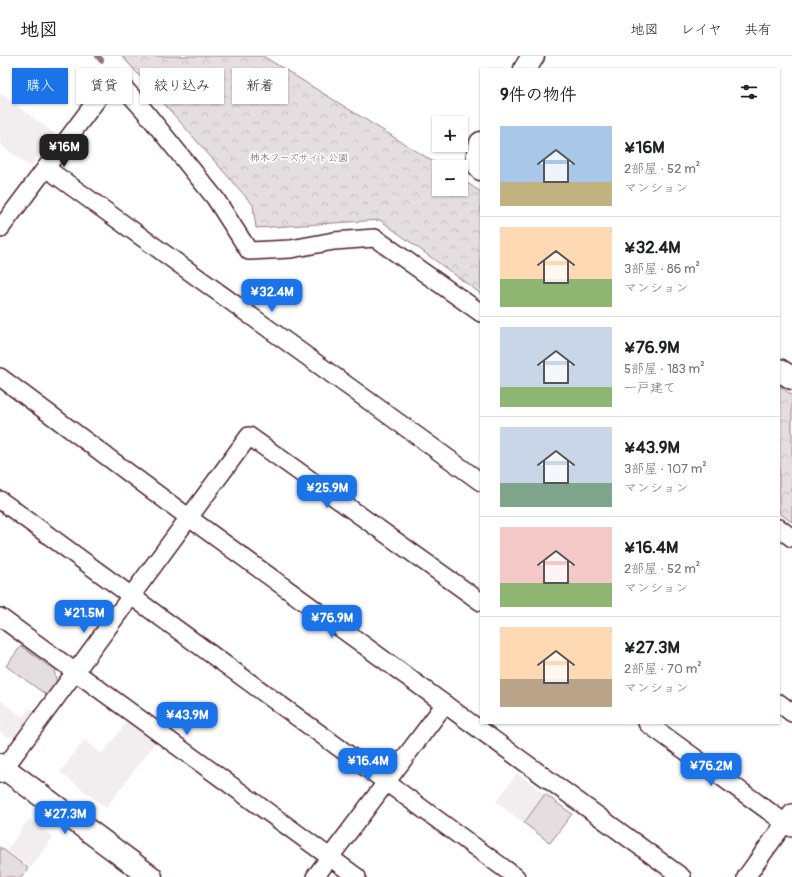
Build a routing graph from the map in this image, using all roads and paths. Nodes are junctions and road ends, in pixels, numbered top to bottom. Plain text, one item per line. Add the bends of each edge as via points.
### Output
1 (534, 56) edge
2 (526, 68) edge
3 (480, 146) edge
4 (46, 168) junction
5 (480, 168) edge
6 (0, 228) edge
7 (480, 312) edge
8 (780, 371) edge
9 (0, 377) edge
10 (792, 378) edge
11 (480, 481) edge
12 (0, 500) edge
13 (188, 517) junction
14 (780, 529) edge
15 (792, 538) edge
16 (130, 597) junction
17 (480, 601) edge
18 (0, 617) edge
19 (74, 672) junction
20 (445, 704) junction
21 (780, 704) edge
22 (792, 713) edge
23 (648, 724) edge
24 (1, 769) edge
25 (386, 783) junction
26 (790, 821) edge
27 (329, 856) junction
28 (151, 877) edge
29 (315, 877) edge
30 (357, 877) edge
31 (516, 877) edge
32 (682, 877) edge
33 (746, 877) edge

1 - 2 street
3 - 5 street via 477,155
4 - 6 street
4 - 7 street via 105,89 114,86 126,90 156,125 215,198 249,251 291,249 334,241 375,238
4 - 11 street
8 - 10 street
9 - 13 street
12 - 16 street
13 - 16 street
13 - 17 street via 249,436
13 - 20 street
14 - 15 street
16 - 19 street
16 - 25 street
18 - 19 street
19 - 24 street
19 - 27 street
20 - 25 street
20 - 32 street
21 - 22 street
23 - 26 street
24 - 28 street
25 - 27 street
25 - 31 street
26 - 33 street
27 - 29 street
27 - 30 street

